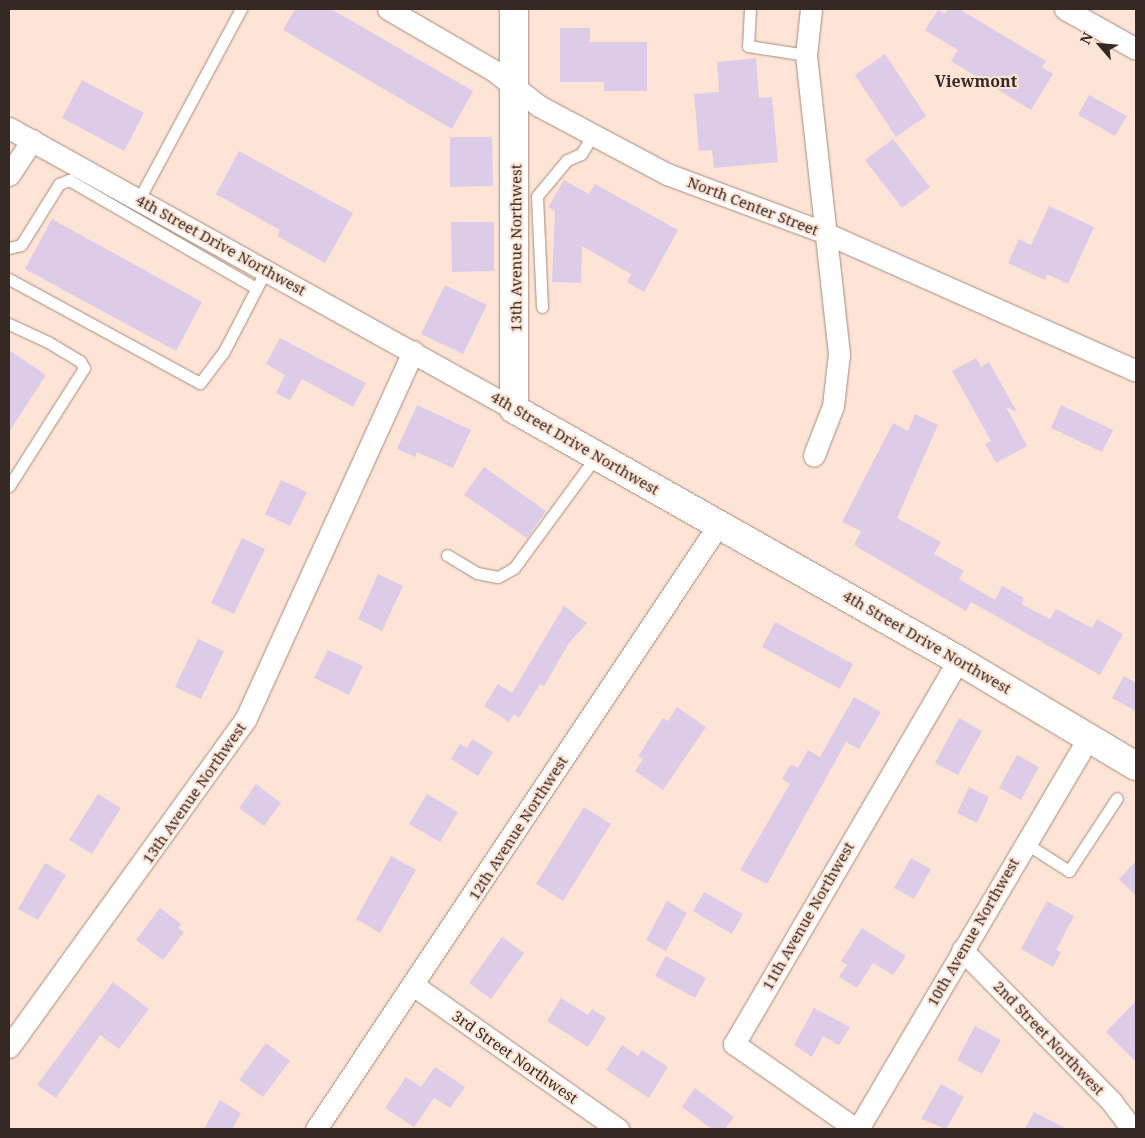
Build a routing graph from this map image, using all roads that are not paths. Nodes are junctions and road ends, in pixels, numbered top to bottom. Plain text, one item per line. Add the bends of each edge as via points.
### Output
1 (242, 9) edge
2 (388, 9) edge
3 (514, 9) edge
4 (750, 9) edge
5 (811, 9) edge
6 (1065, 9) edge
7 (1136, 48) edge
8 (806, 55) junction
9 (515, 87) junction
10 (9, 128) edge
11 (593, 135) junction
12 (32, 140) junction
13 (9, 174) edge
14 (93, 184) junction
15 (526, 195) junction
16 (139, 200) junction
17 (823, 232) junction
18 (9, 248) edge
19 (266, 270) junction
20 (9, 278) edge
21 (254, 287) junction
22 (542, 307) dead end
23 (9, 324) edge
24 (413, 351) junction
25 (1136, 371) edge
26 (514, 409) junction
27 (597, 455) junction
28 (814, 455) dead end
29 (9, 486) edge
30 (719, 524) junction
31 (447, 555) dead end
32 (958, 660) junction
33 (1090, 735) junction
34 (1136, 766) edge
35 (1117, 798) dead end
36 (1024, 843) junction
37 (962, 950) junction
38 (413, 985) junction
39 (9, 1047) edge
40 (316, 1129) edge
41 (618, 1129) edge
42 (857, 1129) edge
43 (1132, 1129) edge

1 - 16 lane
2 - 9 street, North Center Street
3 - 9 main road, 13th Avenue Northwest
4 - 8 lane via 748,46
5 - 8 street
6 - 7 street
8 - 17 street
9 - 11 street, North Center Street via 539,106
9 - 15 main road, 13th Avenue Northwest
10 - 12 street, 4th Street Drive Northwest
11 - 15 lane via 581,154 567,160
11 - 17 street, North Center Street via 667,174
12 - 13 street
12 - 14 street, 4th Street Drive Northwest
14 - 16 street, 4th Street Drive Northwest
14 - 18 lane via 64,180 21,246
14 - 21 lane
15 - 22 lane
15 - 26 main road, 13th Avenue Northwest
16 - 19 street, 4th Street Drive Northwest
17 - 25 street, North Center Street
17 - 28 street via 840,354 833,406
19 - 21 lane
19 - 24 street, 4th Street Drive Northwest
20 - 21 lane via 200,382 223,353
23 - 29 lane via 48,342 80,361 84,368
24 - 26 street, 4th Street Drive Northwest
24 - 39 street, 13th Avenue Northwest via 246,718
26 - 27 main road, 4th Street Drive Northwest
27 - 30 main road, 4th Street Drive Northwest
27 - 31 lane via 514,568 498,577 477,573
30 - 32 main road, 4th Street Drive Northwest
30 - 38 street, 12th Avenue Northwest
32 - 33 main road, 4th Street Drive Northwest
32 - 42 street, 11th Avenue Northwest via 734,1044
33 - 34 main road, 4th Street Drive Northwest
33 - 36 street, 10th Avenue Northwest
35 - 36 lane via 1069,871
36 - 37 street, 10th Avenue Northwest
37 - 42 street, 10th Avenue Northwest
37 - 43 street, 2nd Street Northwest via 1104,1094
38 - 40 street, 12th Avenue Northwest
38 - 41 street, 3rd Street Northwest

